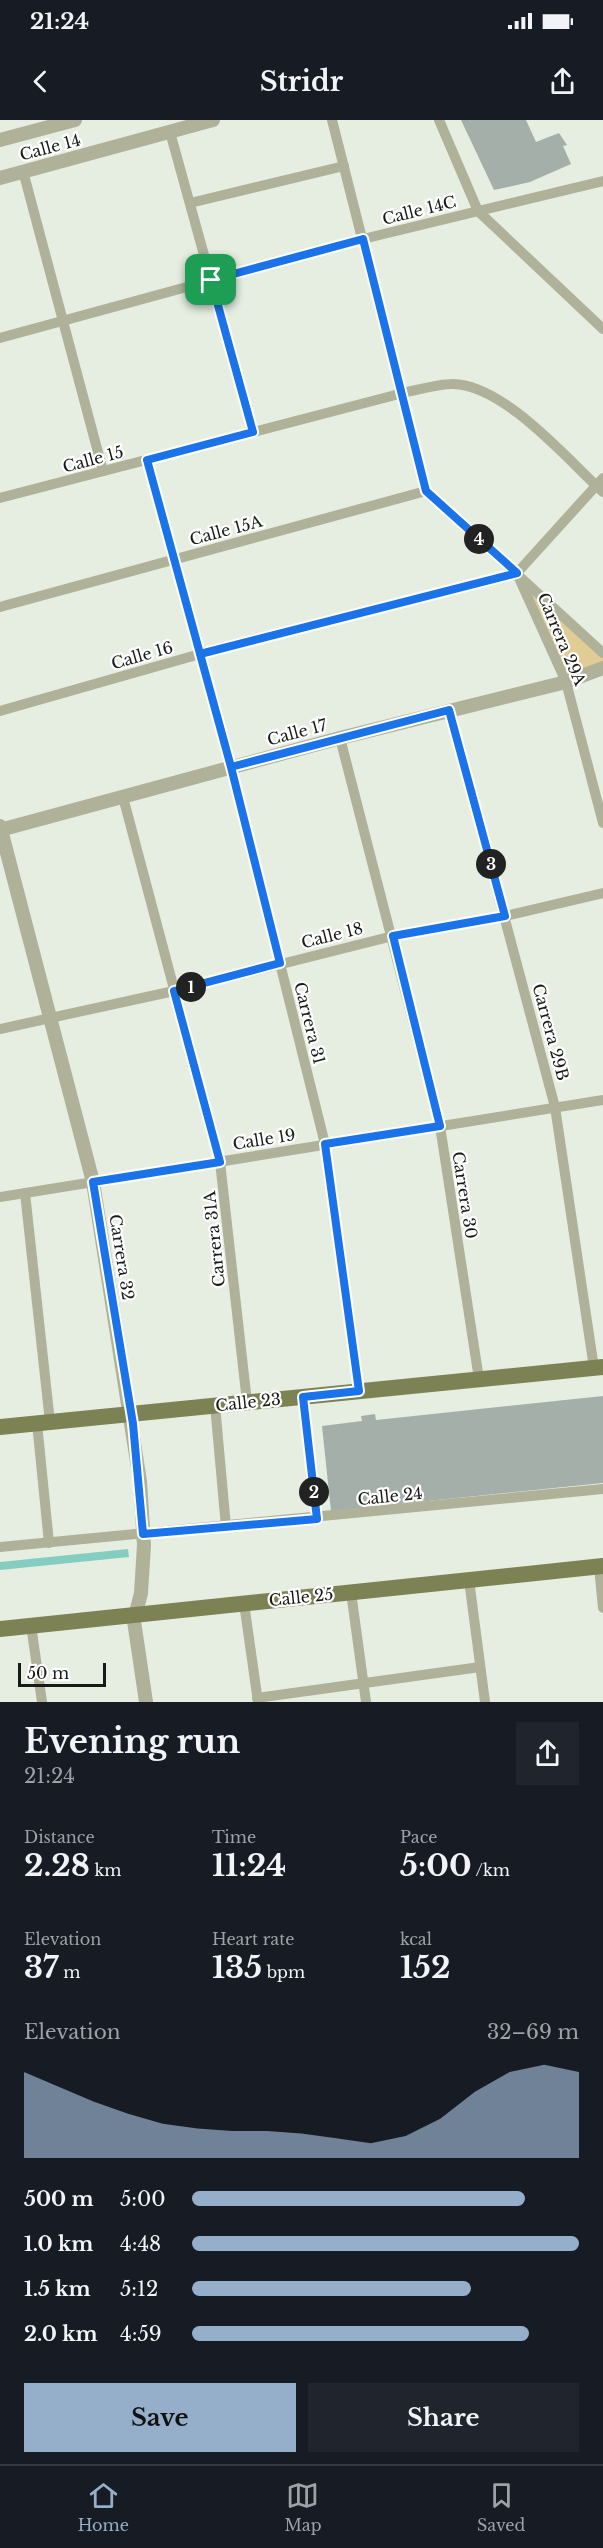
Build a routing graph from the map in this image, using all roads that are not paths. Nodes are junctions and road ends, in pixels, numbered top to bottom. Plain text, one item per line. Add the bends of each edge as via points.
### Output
1 (75, 120) edge
2 (213, 120) edge
3 (332, 120) edge
4 (439, 120) edge
5 (170, 132) junction
6 (0, 140) edge
7 (344, 166) junction
8 (23, 171) junction
9 (0, 178) edge
10 (603, 181) edge
11 (190, 203) junction
12 (478, 211) junction
13 (363, 239) junction
14 (211, 280) junction
15 (64, 322) junction
16 (603, 329) edge
17 (0, 338) edge
18 (403, 393) junction
19 (253, 432) junction
20 (147, 460) junction
21 (103, 471) junction
22 (601, 485) edge
23 (426, 491) junction
24 (0, 498) edge
25 (174, 560) junction
26 (517, 573) junction
27 (0, 607) edge
28 (603, 653) edge
29 (200, 654) junction
30 (603, 668) edge
31 (566, 682) junction
32 (449, 710) junction
33 (0, 711) edge
34 (340, 738) junction
35 (231, 767) junction
36 (123, 797) junction
37 (603, 823) edge
38 (0, 828) edge
39 (603, 893) edge
40 (505, 916) junction
41 (393, 936) junction
42 (280, 963) junction
43 (174, 991) junction
44 (50, 1020) junction
45 (0, 1029) edge
46 (603, 1100) edge
47 (555, 1107) junction
48 (440, 1126) junction
49 (325, 1144) junction
50 (220, 1162) junction
51 (93, 1182) junction
52 (25, 1193) junction
53 (0, 1197) edge
54 (599, 1368) edge
55 (479, 1379) junction
56 (359, 1391) junction
57 (303, 1397) junction
58 (247, 1402) junction
59 (215, 1406) junction
60 (131, 1414) junction
61 (43, 1422) junction
62 (0, 1427) edge
63 (603, 1489) edge
64 (317, 1519) junction
65 (226, 1527) junction
66 (144, 1540) junction
67 (49, 1543) junction
68 (0, 1547) edge
69 (601, 1567) edge
70 (469, 1580) junction
71 (351, 1592) junction
72 (244, 1603) junction
73 (603, 1608) edge
74 (136, 1614) junction
75 (31, 1625) junction
76 (0, 1629) edge
77 (480, 1668) junction
78 (364, 1684) junction
79 (257, 1700) edge
80 (42, 1702) edge
81 (146, 1702) edge
82 (366, 1702) edge
83 (485, 1702) edge

1 - 6 street, Calle 14
2 - 5 street, Calle 14
3 - 7 street
4 - 12 street
5 - 8 street, Calle 14
5 - 11 street
7 - 11 street
7 - 13 street
8 - 9 street, Calle 14
8 - 15 street
10 - 12 street, Calle 14C
11 - 14 street
12 - 13 street, Calle 14C
12 - 16 street
13 - 14 street, Calle 14C
13 - 18 street
14 - 15 street, Calle 14C
14 - 19 street
15 - 17 street, Calle 14C
15 - 21 street
18 - 19 street, Calle 15
18 - 22 street, Calle 15 via 451,384 492,395
18 - 23 street
19 - 20 street, Calle 15
20 - 21 street, Calle 15
20 - 25 street, Carrera 31
21 - 24 street, Calle 15
22 - 26 street
23 - 25 street, Calle 15A
23 - 26 street, Carrera 29A
25 - 27 street, Calle 15A
25 - 29 street, Carrera 31
26 - 28 street
26 - 29 street, Calle 16
26 - 31 street, Carrera 29A
29 - 33 street, Calle 16
29 - 35 street, Carrera 31
30 - 31 street, Calle 17
31 - 32 street, Calle 17
31 - 37 street, Carrera 29A
32 - 34 street, Calle 17
32 - 40 street, Carrera 29B
34 - 35 street, Calle 17
34 - 41 street, Carrera 30
35 - 36 street, Calle 17
35 - 42 street, Carrera 31
36 - 38 street, Calle 17
36 - 43 street, Carrera 31A
38 - 44 street, Carrera 32
39 - 40 street, Calle 18
40 - 41 street, Calle 18
40 - 47 street, Carrera 29B
41 - 42 street, Calle 18
41 - 48 street, Carrera 30
42 - 43 street, Calle 18
42 - 49 street, Carrera 31
43 - 44 street, Calle 18
43 - 50 street, Carrera 31A
44 - 45 street, Calle 18
44 - 51 street, Carrera 32
46 - 47 street, Calle 19
47 - 48 street, Calle 19
47 - 54 street, Carrera 29B
48 - 49 street, Calle 19
48 - 55 street, Carrera 30
49 - 50 street, Calle 19
49 - 56 street, Carrera 31
50 - 51 street, Calle 19
50 - 58 street, Carrera 31A
51 - 52 street, Calle 19
51 - 60 street, Carrera 32
52 - 53 street, Calle 19
52 - 61 street
54 - 55 main road, Calle 23
55 - 56 main road, Calle 23
56 - 57 main road, Calle 23
57 - 58 main road, Calle 23
57 - 64 street
58 - 59 main road, Calle 23
59 - 60 main road, Calle 23
59 - 65 street
60 - 61 main road, Calle 23
60 - 66 street, Carrera 32
61 - 62 main road, Calle 23
61 - 67 street
63 - 64 street, Calle 24
64 - 65 street, Calle 24
65 - 66 street, Calle 24
66 - 67 street, Calle 24
66 - 74 street, Carrera 32
67 - 68 street, Calle 24
69 - 70 main road, Calle 25
69 - 73 street
70 - 71 main road, Calle 25
70 - 77 street
71 - 72 main road, Calle 25
71 - 78 street
72 - 74 main road, Calle 25
72 - 79 street
74 - 75 main road, Calle 25
74 - 81 street, Carrera 32
75 - 76 main road, Calle 25
75 - 80 street
77 - 78 street
77 - 83 street
78 - 79 street
78 - 82 street

